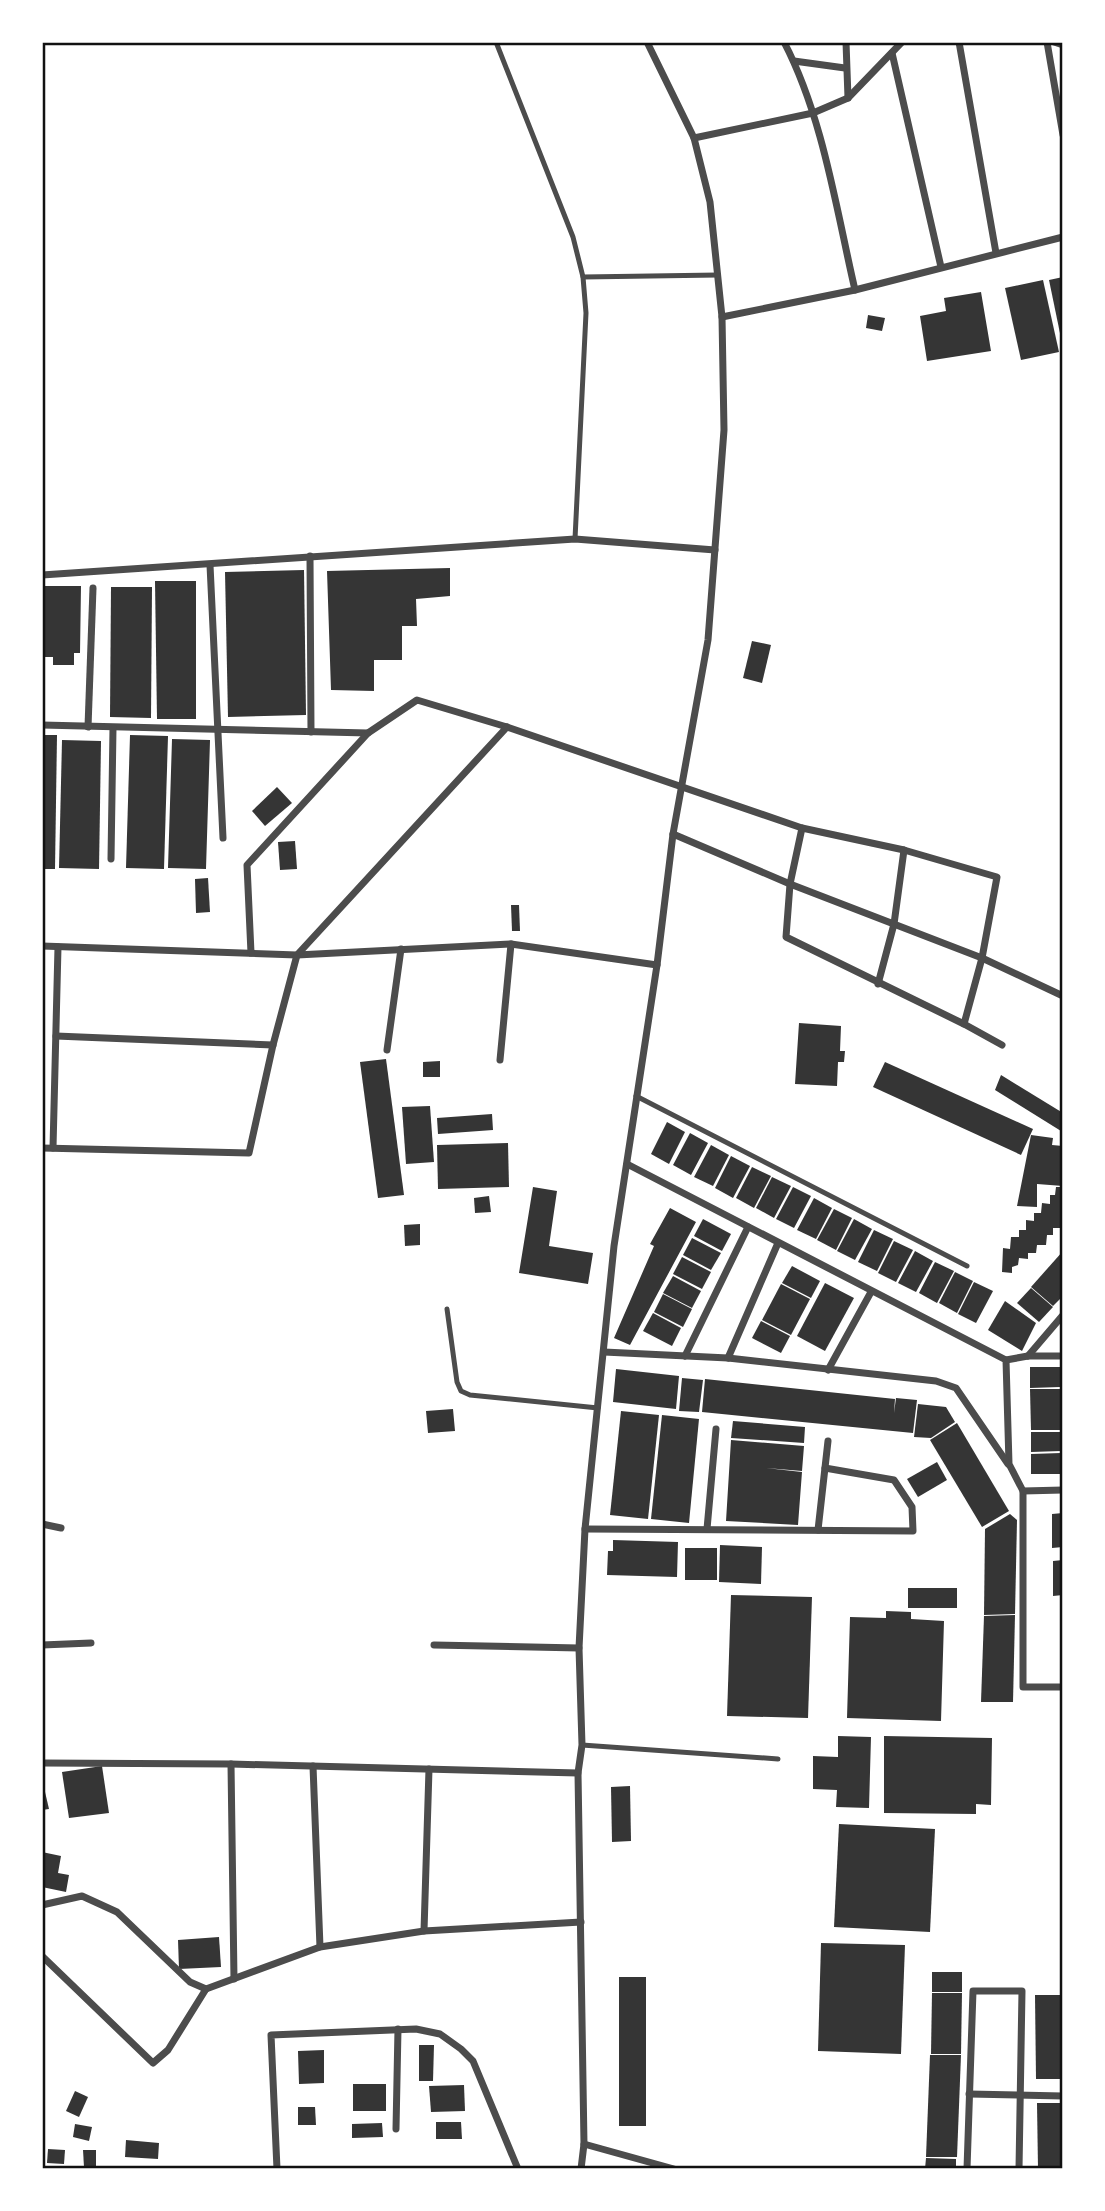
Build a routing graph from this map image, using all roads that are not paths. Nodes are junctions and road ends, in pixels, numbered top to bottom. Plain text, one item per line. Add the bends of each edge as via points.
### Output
1 (496, 42) edge
2 (647, 42) edge
3 (784, 42) edge
4 (846, 42) edge
5 (902, 42) edge
6 (958, 42) edge
7 (1047, 42) edge
8 (1054, 42) edge
9 (1063, 45) edge
10 (892, 53) junction
11 (794, 61) junction
12 (845, 68) junction
13 (848, 98) junction
14 (813, 113) junction
15 (1063, 135) edge
16 (694, 138) junction
17 (1063, 237) edge
18 (996, 253) junction
19 (941, 267) junction
20 (718, 275) junction
21 (583, 277) junction
22 (855, 290) junction
23 (722, 317) junction
24 (575, 539) junction
25 (715, 550) junction
26 (310, 556) junction
27 (210, 565) junction
28 (42, 575) edge
29 (93, 588) dead end
30 (42, 726) edge
31 (89, 727) junction
32 (507, 727) junction
33 (113, 728) junction
34 (220, 730) junction
35 (311, 732) junction
36 (368, 733) junction
37 (681, 788) junction
38 (802, 828) junction
39 (673, 834) junction
40 (223, 838) dead end
41 (904, 850) junction
42 (111, 859) dead end
43 (790, 884) junction
44 (894, 924) junction
45 (511, 944) junction
46 (42, 946) edge
47 (58, 947) junction
48 (401, 949) junction
49 (251, 953) junction
50 (298, 955) junction
51 (982, 957) junction
52 (657, 965) junction
53 (878, 984) junction
54 (1063, 996) edge
55 (964, 1024) junction
56 (55, 1036) junction
57 (273, 1045) junction
58 (1002, 1045) dead end
59 (387, 1050) dead end
60 (500, 1060) dead end
61 (636, 1096) junction
62 (42, 1148) edge
63 (53, 1148) junction
64 (627, 1164) junction
65 (748, 1227) junction
66 (778, 1243) junction
67 (967, 1266) dead end
68 (871, 1292) junction
69 (447, 1309) dead end
70 (1063, 1315) edge
71 (604, 1352) junction
72 (684, 1356) junction
73 (1028, 1356) junction
74 (1063, 1356) edge
75 (728, 1358) junction
76 (1006, 1360) junction
77 (828, 1370) junction
78 (598, 1408) junction
79 (716, 1429) dead end
80 (828, 1441) dead end
81 (1009, 1464) junction
82 (825, 1468) junction
83 (1063, 1490) edge
84 (1023, 1491) junction
85 (42, 1524) edge
86 (61, 1528) dead end
87 (585, 1529) junction
88 (707, 1530) junction
89 (818, 1530) junction
90 (91, 1643) dead end
91 (42, 1645) edge
92 (434, 1645) dead end
93 (579, 1648) junction
94 (1063, 1687) edge
95 (582, 1745) junction
96 (778, 1759) dead end
97 (42, 1763) edge
98 (231, 1764) junction
99 (313, 1766) junction
100 (429, 1769) junction
101 (578, 1773) junction
102 (42, 1905) edge
103 (581, 1922) junction
104 (424, 1931) junction
105 (320, 1947) junction
106 (42, 1955) edge
107 (234, 1979) junction
108 (206, 1989) junction
109 (398, 2029) junction
110 (969, 2094) junction
111 (1020, 2095) junction
112 (1063, 2096) edge
113 (396, 2129) dead end
114 (584, 2144) junction
115 (277, 2169) edge
116 (518, 2169) edge
117 (581, 2169) edge
118 (674, 2169) edge
119 (967, 2169) edge
120 (1019, 2169) edge

1 - 21 lane via 573,237
2 - 16 street
3 - 11 street
4 - 12 street
5 - 10 street
6 - 18 street
7 - 15 street
8 - 9 street
10 - 13 street
10 - 19 street
11 - 12 street
11 - 14 street
12 - 13 street
13 - 14 street
14 - 16 street
14 - 22 street
16 - 20 street via 710,202
17 - 18 street
18 - 19 street
19 - 22 street
20 - 21 lane
20 - 23 street
21 - 24 lane via 586,313
22 - 23 street
23 - 25 street via 724,430
24 - 25 street
24 - 26 street
25 - 37 street via 708,640
26 - 27 street
26 - 35 street
27 - 28 street
27 - 34 street
29 - 31 street
30 - 31 street
31 - 33 street
32 - 36 street via 417,700
32 - 37 street
32 - 50 street
33 - 34 street
33 - 42 street
34 - 35 street
34 - 40 street
35 - 36 street
36 - 49 street via 247,864
37 - 38 street
37 - 39 street
38 - 41 street
38 - 43 street
39 - 43 street
39 - 52 street
41 - 44 street
41 - 51 street via 997,877
43 - 44 street
43 - 53 street via 786,937
44 - 51 street
44 - 53 street
45 - 48 street
45 - 52 street
45 - 60 street
46 - 47 street
47 - 49 street
47 - 56 street
48 - 50 street
48 - 59 street
49 - 50 street
50 - 57 street
51 - 54 street
51 - 55 street
52 - 61 street
53 - 55 street
55 - 58 street
56 - 57 street
56 - 63 street
57 - 63 street via 249,1153
61 - 64 street
61 - 67 lane
62 - 63 street
64 - 65 street
64 - 71 street
65 - 66 street
65 - 72 street
66 - 68 street
66 - 75 street
68 - 76 street
68 - 77 street
69 - 78 lane via 461,1391
70 - 73 street
71 - 72 street
71 - 78 street
72 - 75 street
73 - 74 street
73 - 76 street
75 - 77 street
76 - 81 street
77 - 81 street via 936,1381 956,1388
78 - 87 street
79 - 88 street
80 - 82 street
81 - 84 street
82 - 89 street
82 - 89 street via 894,1480 912,1507 913,1531
83 - 84 street
84 - 94 street via 1023,1687
85 - 86 street
87 - 88 street
87 - 93 street
88 - 89 street
90 - 91 street
92 - 93 street
93 - 95 street
95 - 96 lane
95 - 101 street
97 - 98 street
98 - 99 street
98 - 107 street
99 - 100 street
99 - 105 street
100 - 101 street
100 - 104 street
101 - 103 street
102 - 108 street via 82,1896 117,1912 190,1982
103 - 104 street
103 - 114 street
104 - 105 street
105 - 107 street
106 - 108 street via 153,2063 169,2050
107 - 108 street
109 - 113 street
109 - 115 street via 271,2035
109 - 116 street via 440,2034 473,2061
110 - 111 street
110 - 111 street via 974,1991 1022,1991
110 - 119 street
111 - 112 street
111 - 120 street
114 - 117 street
114 - 118 street

